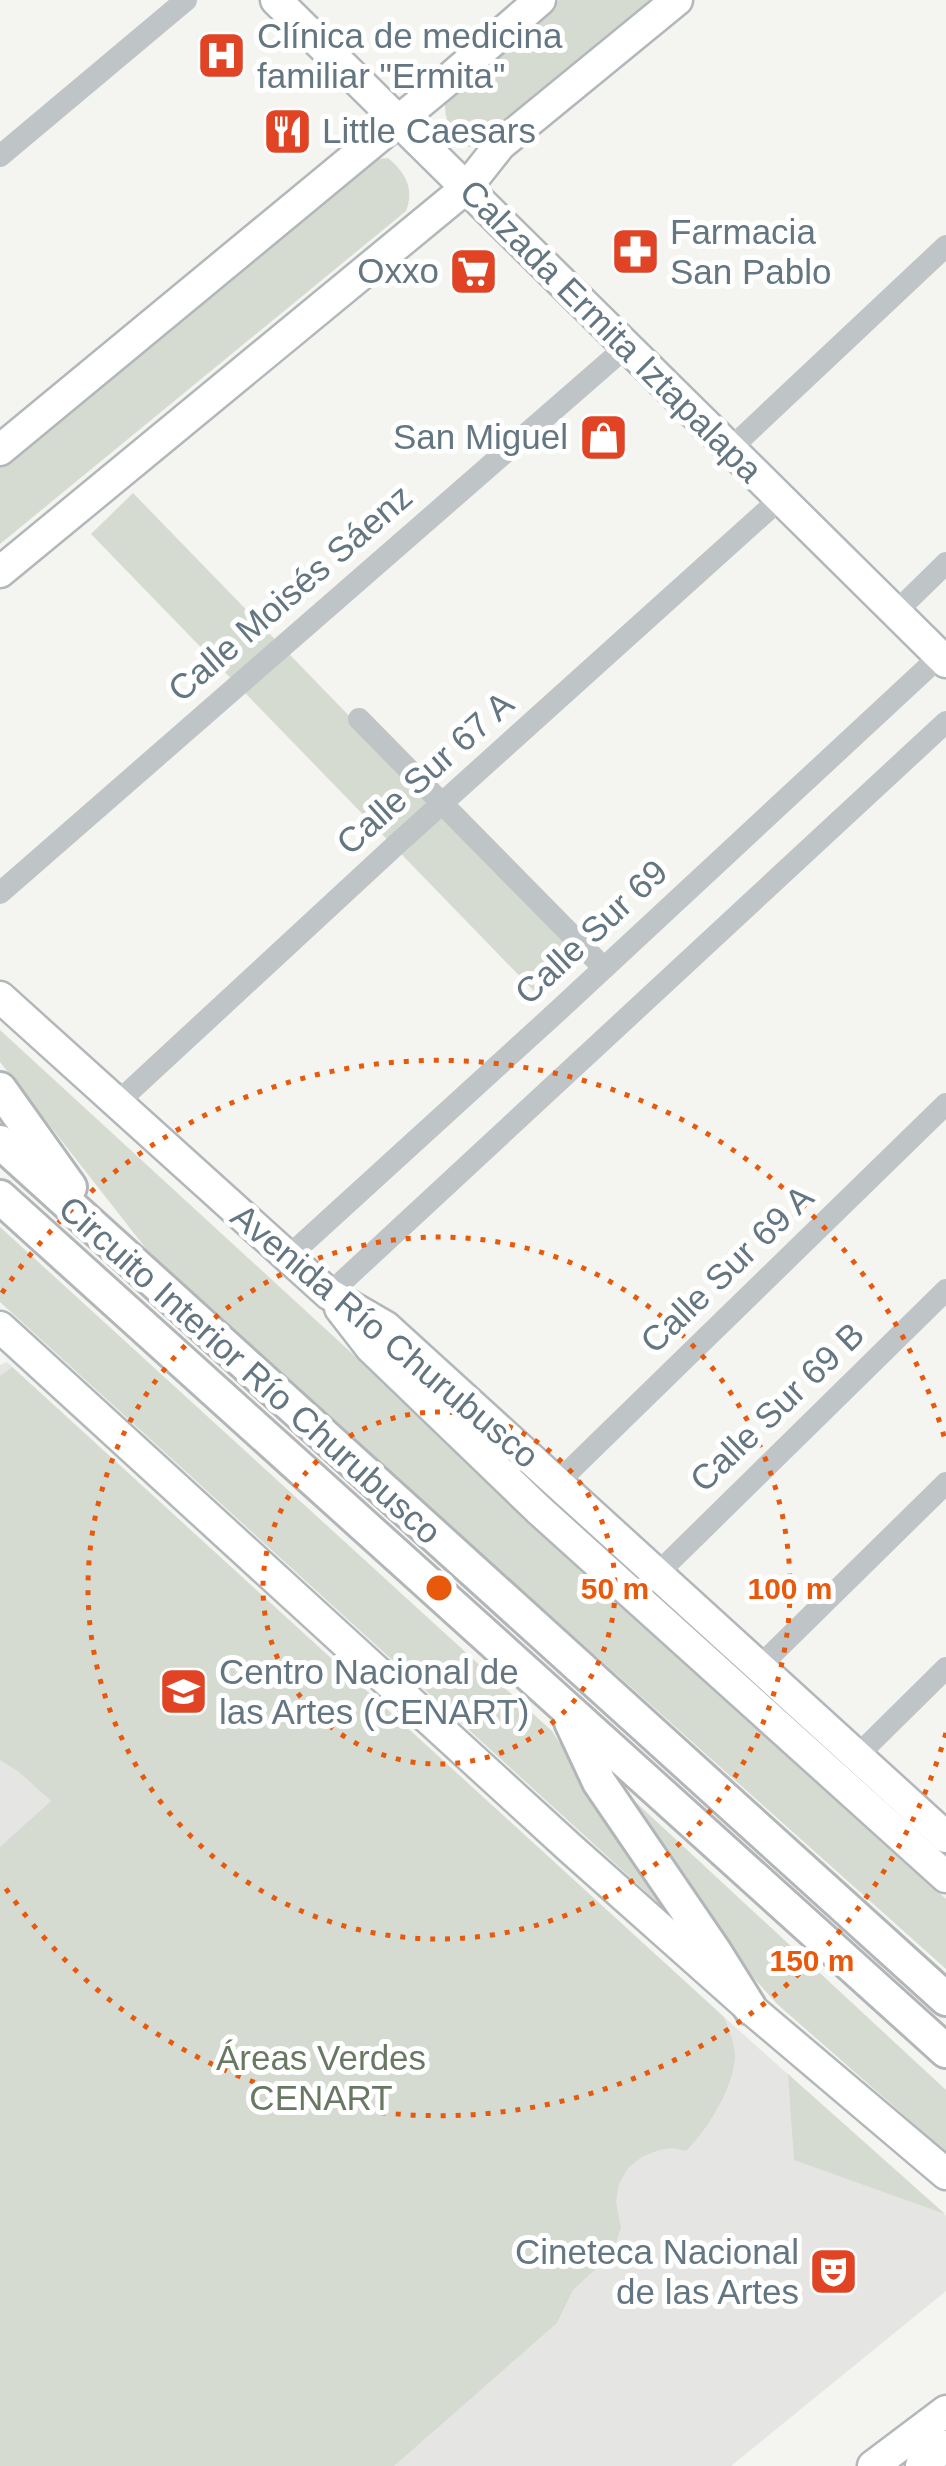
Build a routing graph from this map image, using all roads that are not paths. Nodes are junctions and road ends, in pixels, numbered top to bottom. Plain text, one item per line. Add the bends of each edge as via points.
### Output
1 (186, 0) edge
2 (276, 0) edge
3 (540, 0) edge
4 (677, 0) edge
5 (398, 121) junction
6 (0, 156) edge
7 (466, 188) junction
8 (946, 246) edge
9 (626, 346) junction
10 (730, 449) junction
11 (0, 450) edge
12 (781, 498) junction
13 (946, 563) edge
14 (0, 572) edge
15 (896, 612) junction
16 (943, 659) edge
17 (359, 719) dead end
18 (946, 722) edge
19 (443, 804) junction
20 (0, 892) edge
21 (604, 968) junction
22 (0, 998) edge
23 (0, 1089) edge
24 (117, 1103) junction
25 (946, 1104) edge
26 (0, 1142) edge
27 (0, 1197) edge
28 (114, 1247) junction
29 (288, 1257) junction
30 (946, 1290) edge
31 (328, 1294) junction
32 (0, 1327) edge
33 (946, 1482) edge
34 (557, 1483) junction
35 (657, 1574) junction
36 (759, 1667) junction
37 (946, 1668) edge
38 (565, 1709) junction
39 (858, 1756) junction
40 (946, 1837) edge
41 (946, 1877) edge
42 (946, 1999) edge
43 (750, 2008) junction
44 (946, 2051) edge
45 (946, 2174) edge
46 (946, 2411) edge
47 (946, 2446) edge
48 (874, 2466) edge
49 (921, 2466) edge

1 - 6 street
2 - 5 main road, Calzada Ermita Iztapalapa
3 - 5 main road
4 - 7 main road via 500,146
5 - 7 main road, Calzada Ermita Iztapalapa
5 - 11 main road
7 - 9 main road, Calzada Ermita Iztapalapa
7 - 14 main road
8 - 10 street
9 - 10 main road, Calzada Ermita Iztapalapa
9 - 20 street, Calle Moisés Sáenz
10 - 12 main road, Calzada Ermita Iztapalapa
12 - 15 main road, Calzada Ermita Iztapalapa
12 - 19 street, Calle Sur 67 A
13 - 15 street
15 - 16 main road, Calzada Ermita Iztapalapa
16 - 21 street, Calle Sur 69
17 - 19 street
18 - 31 street
19 - 21 street
19 - 24 street, Calle Sur 67 A
21 - 29 street, Calle Sur 69
22 - 24 main road, Avenida Río Churubusco
23 - 28 highway
24 - 29 main road, Avenida Río Churubusco
25 - 34 street, Calle Sur 69 A
26 - 28 highway, Circuito Interior Río Churubusco
27 - 38 highway, Circuito Interior Río Churubusco
28 - 42 highway, Circuito Interior Río Churubusco
29 - 31 main road, Avenida Río Churubusco
30 - 35 street, Calle Sur 69 B
31 - 34 main road, Avenida Río Churubusco via 386,1328
31 - 41 main road via 371,1348 539,1510
32 - 43 main road
33 - 36 street
34 - 35 main road, Avenida Río Churubusco
35 - 36 main road, Avenida Río Churubusco
36 - 39 main road, Avenida Río Churubusco
37 - 39 street
38 - 43 highway via 600,1782
38 - 44 highway, Circuito Interior Río Churubusco
39 - 40 main road, Avenida Río Churubusco
43 - 45 main road
46 - 48 main road
47 - 49 main road

